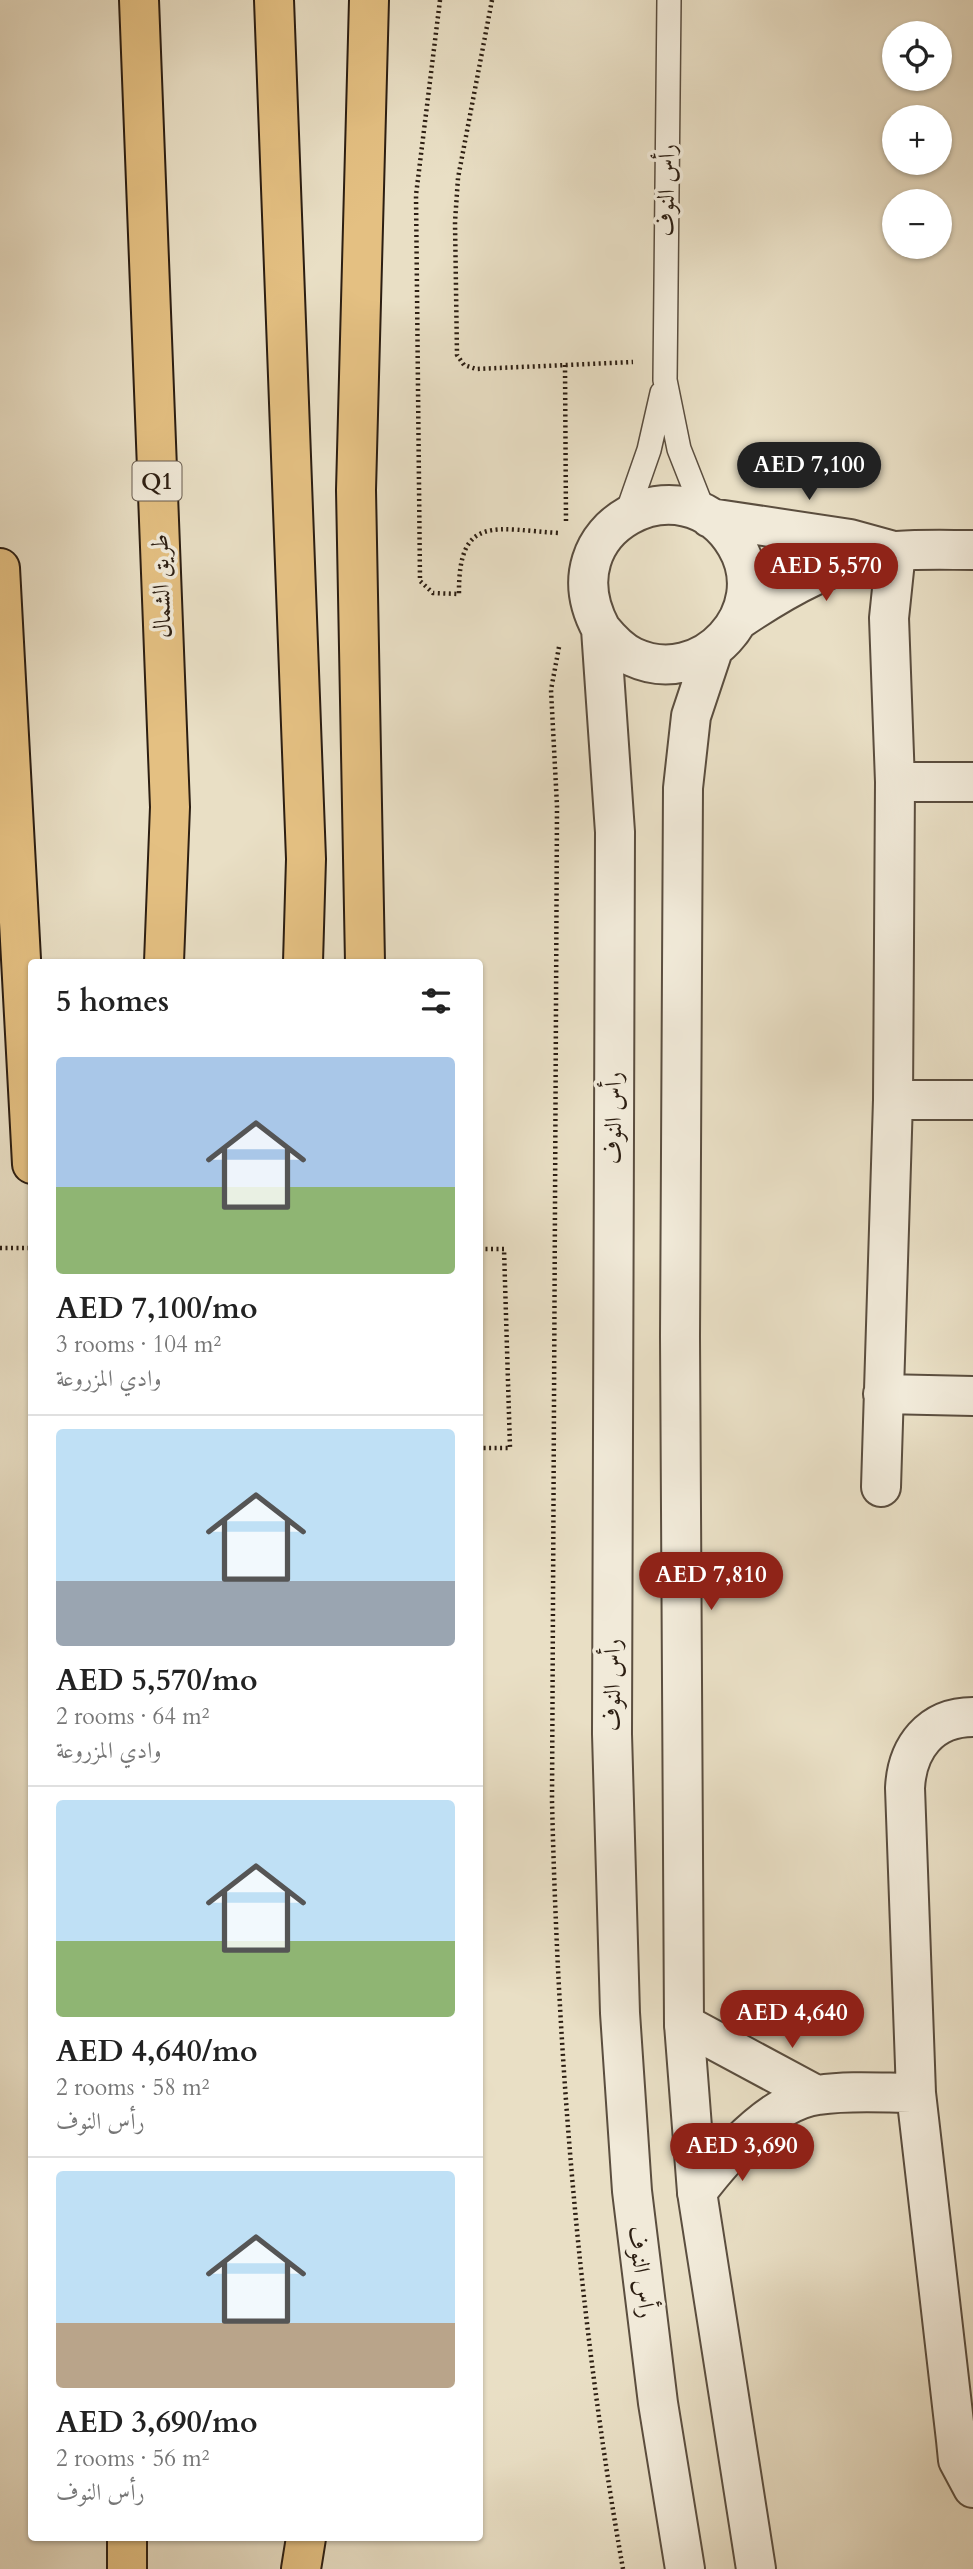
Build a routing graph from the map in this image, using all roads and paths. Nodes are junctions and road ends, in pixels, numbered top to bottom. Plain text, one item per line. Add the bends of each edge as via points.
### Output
1 (139, 0) edge
2 (274, 0) edge
3 (369, 0) edge
4 (440, 0) edge
5 (492, 0) edge
6 (669, 0) edge
7 (565, 365) junction
8 (665, 370) junction
9 (626, 516) junction
10 (707, 516) junction
11 (973, 550) edge
12 (896, 551) junction
13 (0, 568) edge
14 (595, 616) junction
15 (740, 619) junction
16 (713, 650) junction
17 (895, 782) junction
18 (973, 782) edge
19 (164, 959) edge
20 (303, 959) edge
21 (365, 959) edge
22 (28, 1090) edge
23 (893, 1100) junction
24 (973, 1100) edge
25 (0, 1248) edge
26 (28, 1248) edge
27 (483, 1249) edge
28 (883, 1394) junction
29 (973, 1396) edge
30 (483, 1448) edge
31 (881, 1487) dead end
32 (973, 1717) edge
33 (684, 2024) junction
34 (916, 2093) junction
35 (816, 2095) junction
36 (697, 2192) junction
37 (973, 2488) edge
38 (127, 2541) edge
39 (288, 2541) edge
40 (306, 2541) edge
41 (127, 2569) edge
42 (288, 2569) edge
43 (301, 2569) edge
44 (623, 2569) edge
45 (685, 2569) edge
46 (756, 2569) edge

1 - 19 highway, طريق الشمال / Q1 via 170,807
2 - 20 highway via 306,859
3 - 21 highway via 356,490
4 - 7 path via 416,195 419,581 426,589 459,594 461,556 476,535 492,530 566,533
5 - 7 path via 458,178 457,355 464,365 477,369
6 - 8 lane, رأس النوف
7 - 8 path
8 - 9 lane, رأس النوف via 649,450
8 - 10 lane, رأس النوف via 679,449
9 - 10 street via 674,505
9 - 14 street via 597,546 588,574
10 - 12 street
10 - 15 street via 730,537 744,563 745,600
11 - 12 street
12 - 15 street via 813,576
12 - 17 street via 889,618
13 - 22 highway
14 - 16 street via 615,645 632,657 674,664
14 - 44 path via 573,621 561,642 551,690 558,806 552,1801 555,1929 572,2184 589,2342
14 - 45 street, رأس النوف via 615,832 612,1734 620,2013 636,2225
15 - 16 street
16 - 33 street via 691,716 683,788
17 - 18 street
17 - 23 street
23 - 24 street
23 - 28 street
25 - 26 path
27 - 30 path via 504,1249 510,1448
28 - 29 street
28 - 31 street
32 - 34 street via 946,1721 928,1732 906,1767
33 - 35 street
33 - 36 street
34 - 35 street
34 - 37 street via 957,2450
35 - 36 street via 767,2119
36 - 46 street
38 - 41 highway
39 - 42 highway
40 - 43 highway

